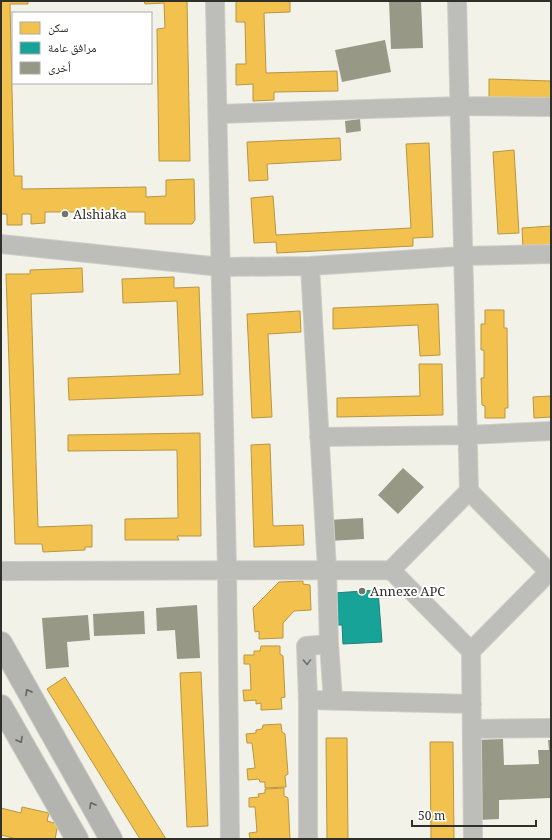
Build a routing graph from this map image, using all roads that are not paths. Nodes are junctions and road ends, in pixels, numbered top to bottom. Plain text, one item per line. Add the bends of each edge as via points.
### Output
1 (215, 1) edge
2 (457, 1) edge
3 (460, 106) junction
4 (551, 107) edge
5 (218, 114) junction
6 (1, 244) edge
7 (551, 254) edge
8 (463, 256) junction
9 (310, 266) junction
10 (221, 267) junction
11 (551, 431) edge
12 (468, 435) junction
13 (319, 437) junction
14 (469, 491) junction
15 (227, 570) junction
16 (327, 570) junction
17 (391, 570) junction
18 (1, 571) edge
19 (550, 572) edge
20 (1, 643) edge
21 (329, 644) junction
22 (471, 651) junction
23 (308, 700) junction
24 (333, 700) junction
25 (472, 704) junction
26 (1, 706) edge
27 (551, 728) edge
28 (472, 729) junction
29 (77, 839) edge
30 (111, 839) edge
31 (230, 839) edge
32 (308, 839) edge
33 (473, 839) edge

1 - 5 street
2 - 3 street
3 - 4 street
3 - 5 street
3 - 8 street
5 - 10 street
6 - 10 street
7 - 8 street
8 - 9 street
8 - 12 street
9 - 10 street
9 - 13 street
10 - 15 street
11 - 12 street
12 - 13 street
12 - 14 street
13 - 16 street
14 - 17 street
14 - 19 street
15 - 16 street
15 - 18 street
15 - 31 street
16 - 17 street
16 - 21 street
17 - 22 street
19 - 22 street
30 -> 20 street
21 -> 23 street via 306,646
21 - 24 street
22 - 25 street
23 - 24 street
23 - 32 street
24 - 25 street
25 - 28 street
26 -> 29 street
27 - 28 street
28 - 33 street

